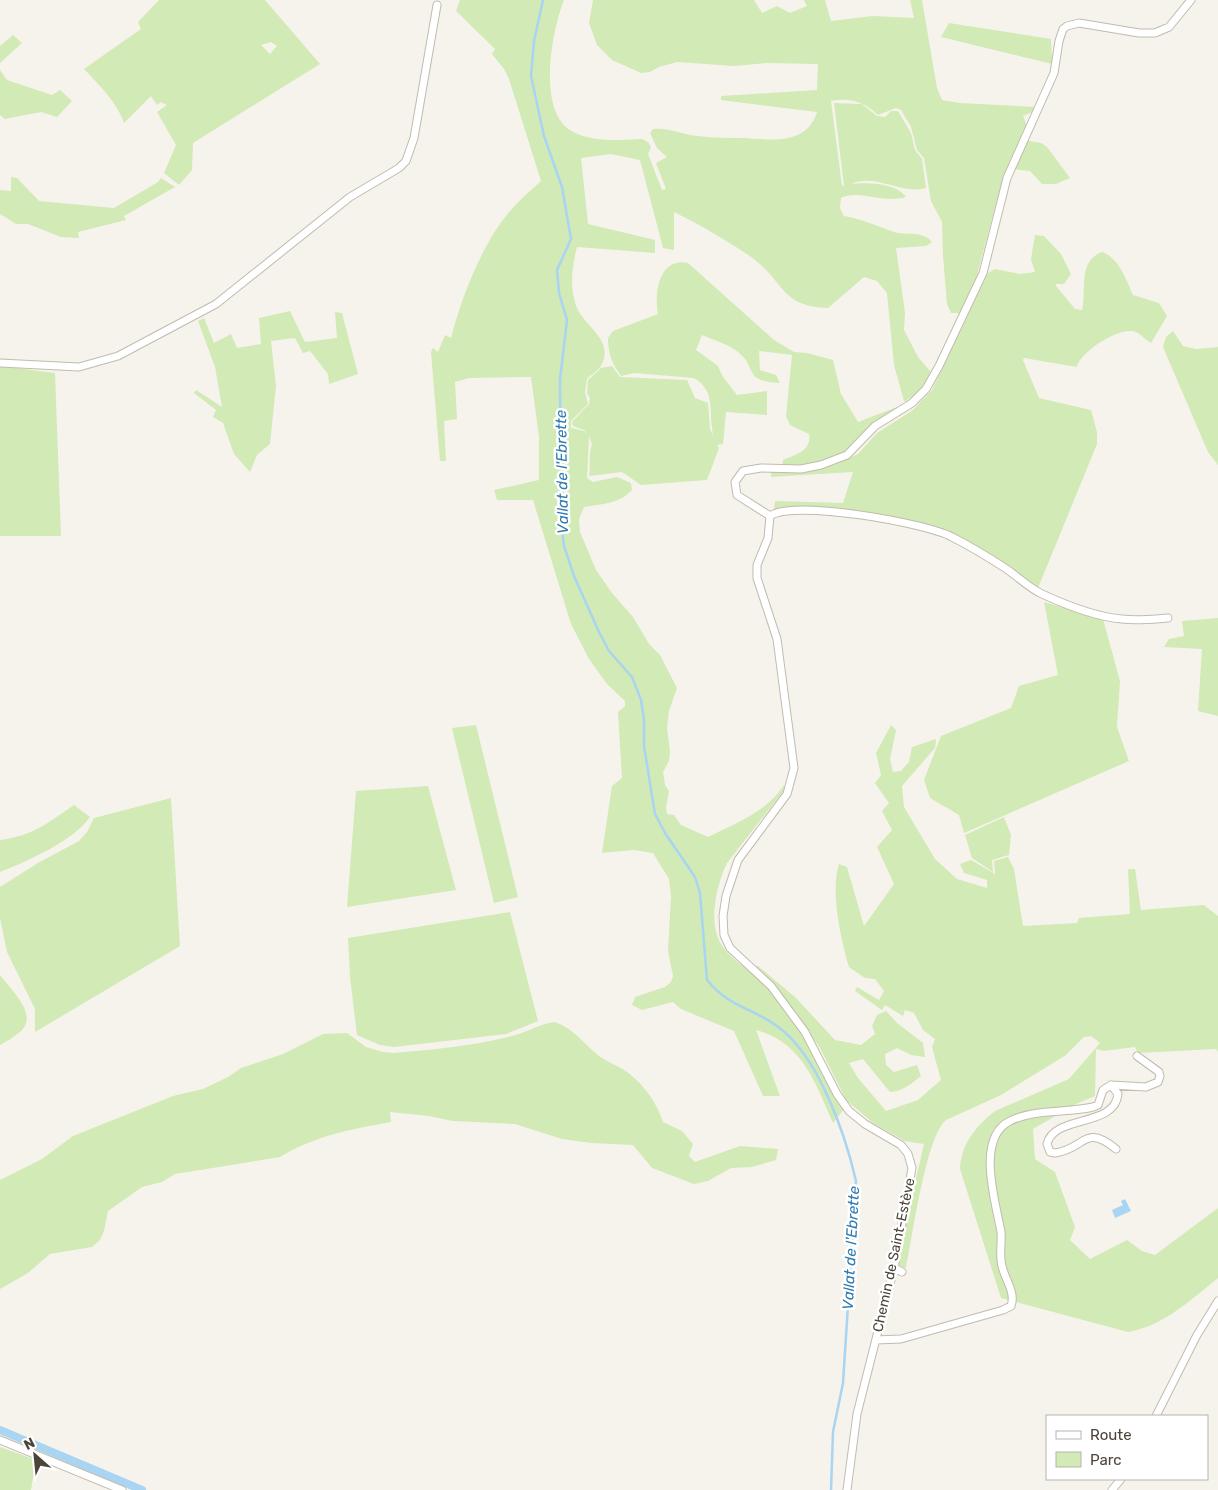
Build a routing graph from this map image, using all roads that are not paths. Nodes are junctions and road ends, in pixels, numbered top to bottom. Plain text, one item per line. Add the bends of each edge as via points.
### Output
1 (1192, 0) edge
2 (437, 5) dead end
3 (0, 362) edge
4 (770, 516) junction
5 (1168, 618) dead end
6 (1137, 1056) dead end
7 (1112, 1085) junction
8 (1116, 1150) dead end
9 (894, 1268) junction
10 (902, 1272) dead end
11 (1218, 1301) edge
12 (876, 1340) junction
13 (1157, 1415) edge
14 (0, 1440) edge
15 (1120, 1480) edge
16 (122, 1490) edge
17 (847, 1490) edge
18 (1112, 1490) edge

1 - 4 street via 1169,27 1155,33 1079,23 1064,29 1054,73 1007,178 983,272 931,381 912,403 875,426 854,450 839,459 801,469 761,468 738,475 735,482 737,494
2 - 3 street via 414,138 406,161 399,168 350,197 216,304 118,356 79,367
4 - 5 street via 781,512 829,509 924,527 950,536 1005,568 1040,594 1056,600 1110,618
4 - 9 street, Chemin de Saint-Estève via 768,538 757,566 757,578 777,639 794,768 787,794 738,860 726,896 724,935 730,948 771,986 805,1032 849,1111 906,1149 911,1161 911,1176
6 - 7 street via 1159,1072 1158,1082 1146,1087
7 - 8 street via 1118,1094 1113,1107 1051,1134 1047,1144 1050,1152 1055,1154 1095,1137 1104,1139
7 - 12 street via 1103,1090 1098,1105 1012,1120 997,1133 993,1142 990,1180 1000,1230 1002,1267 1013,1295 1010,1306 901,1338
9 - 10 street
9 - 12 street, Chemin de Saint-Estève
11 - 13 street
12 - 17 street, Chemin de Saint-Estève via 857,1414
14 - 16 street
15 - 18 street

